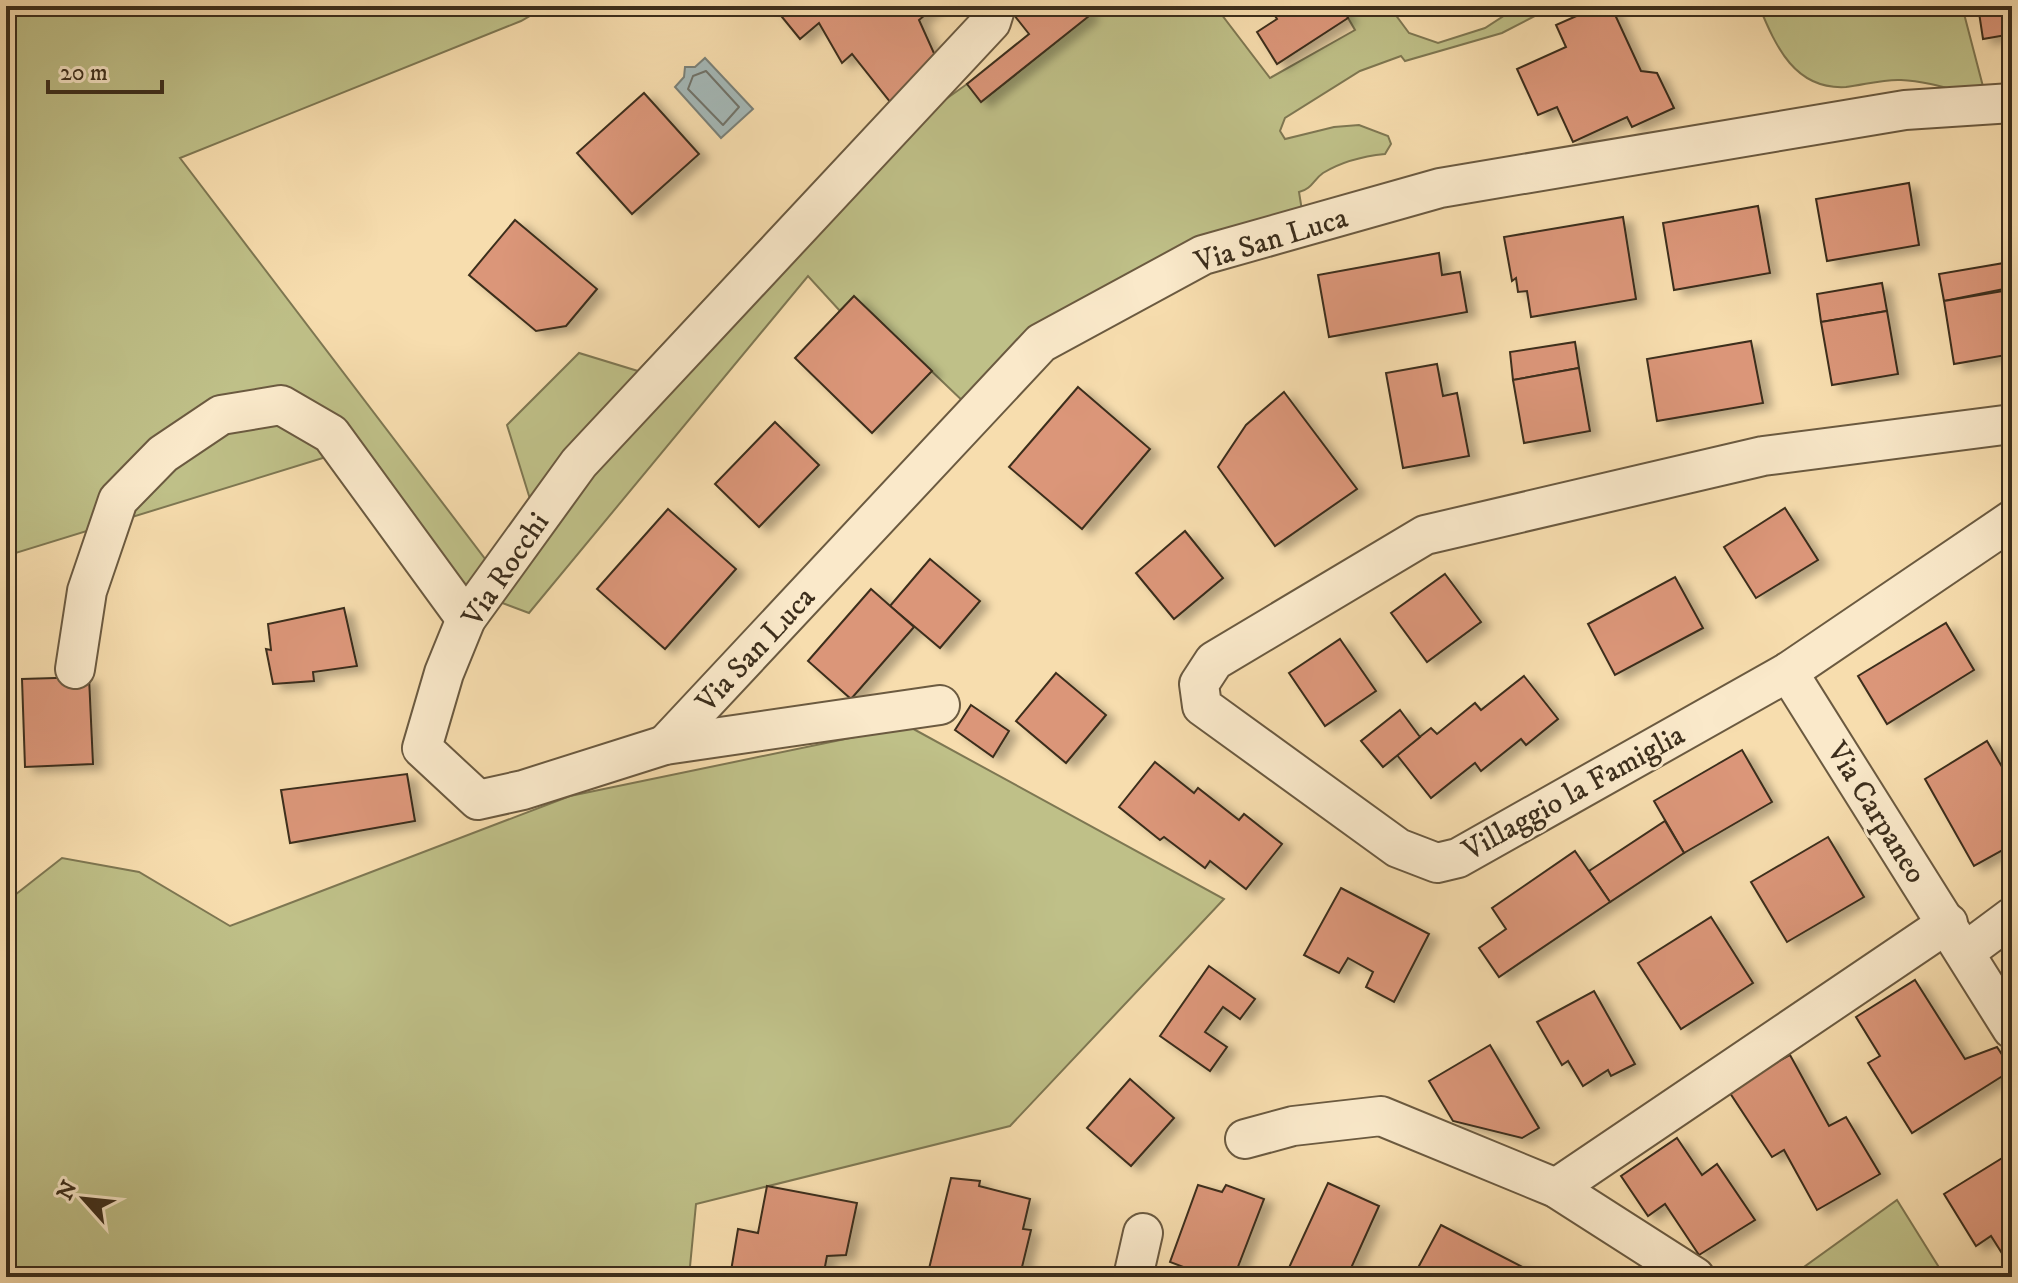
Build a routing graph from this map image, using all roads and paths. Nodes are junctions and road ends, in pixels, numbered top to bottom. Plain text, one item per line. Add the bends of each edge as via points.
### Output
1 (996, 6) edge
2 (2012, 103) edge
3 (2012, 424) edge
4 (2012, 520) edge
5 (466, 619) junction
6 (75, 669) dead end
7 (1788, 672) junction
8 (940, 705) dead end
9 (665, 745) junction
10 (2012, 917) edge
11 (1956, 938) junction
12 (2012, 1029) edge
13 (1245, 1139) dead end
14 (1556, 1188) junction
15 (1143, 1233) dead end
16 (1133, 1277) edge
17 (1695, 1277) edge

1 - 5 street, Via Rocchi via 991,22 579,463
2 - 9 street, Via San Luca via 1905,110 1440,188 1203,255 1041,343
3 - 7 street, Villaggio la Famiglia via 1763,456 1425,535 1214,661 1199,684 1202,706 1398,848 1437,863 1458,858
4 - 7 street, Villaggio la Famiglia
5 - 6 street via 331,434 281,405 221,415 163,454 118,500 87,591
5 - 9 street, Via Rocchi via 422,748 478,800
7 - 11 street, Via Carpaneo
8 - 9 street, Via Rocchi
10 - 11 street
11 - 12 street, Via Carpaneo
11 - 14 street
13 - 14 street via 1293,1126 1381,1116
14 - 17 street
15 - 16 street

